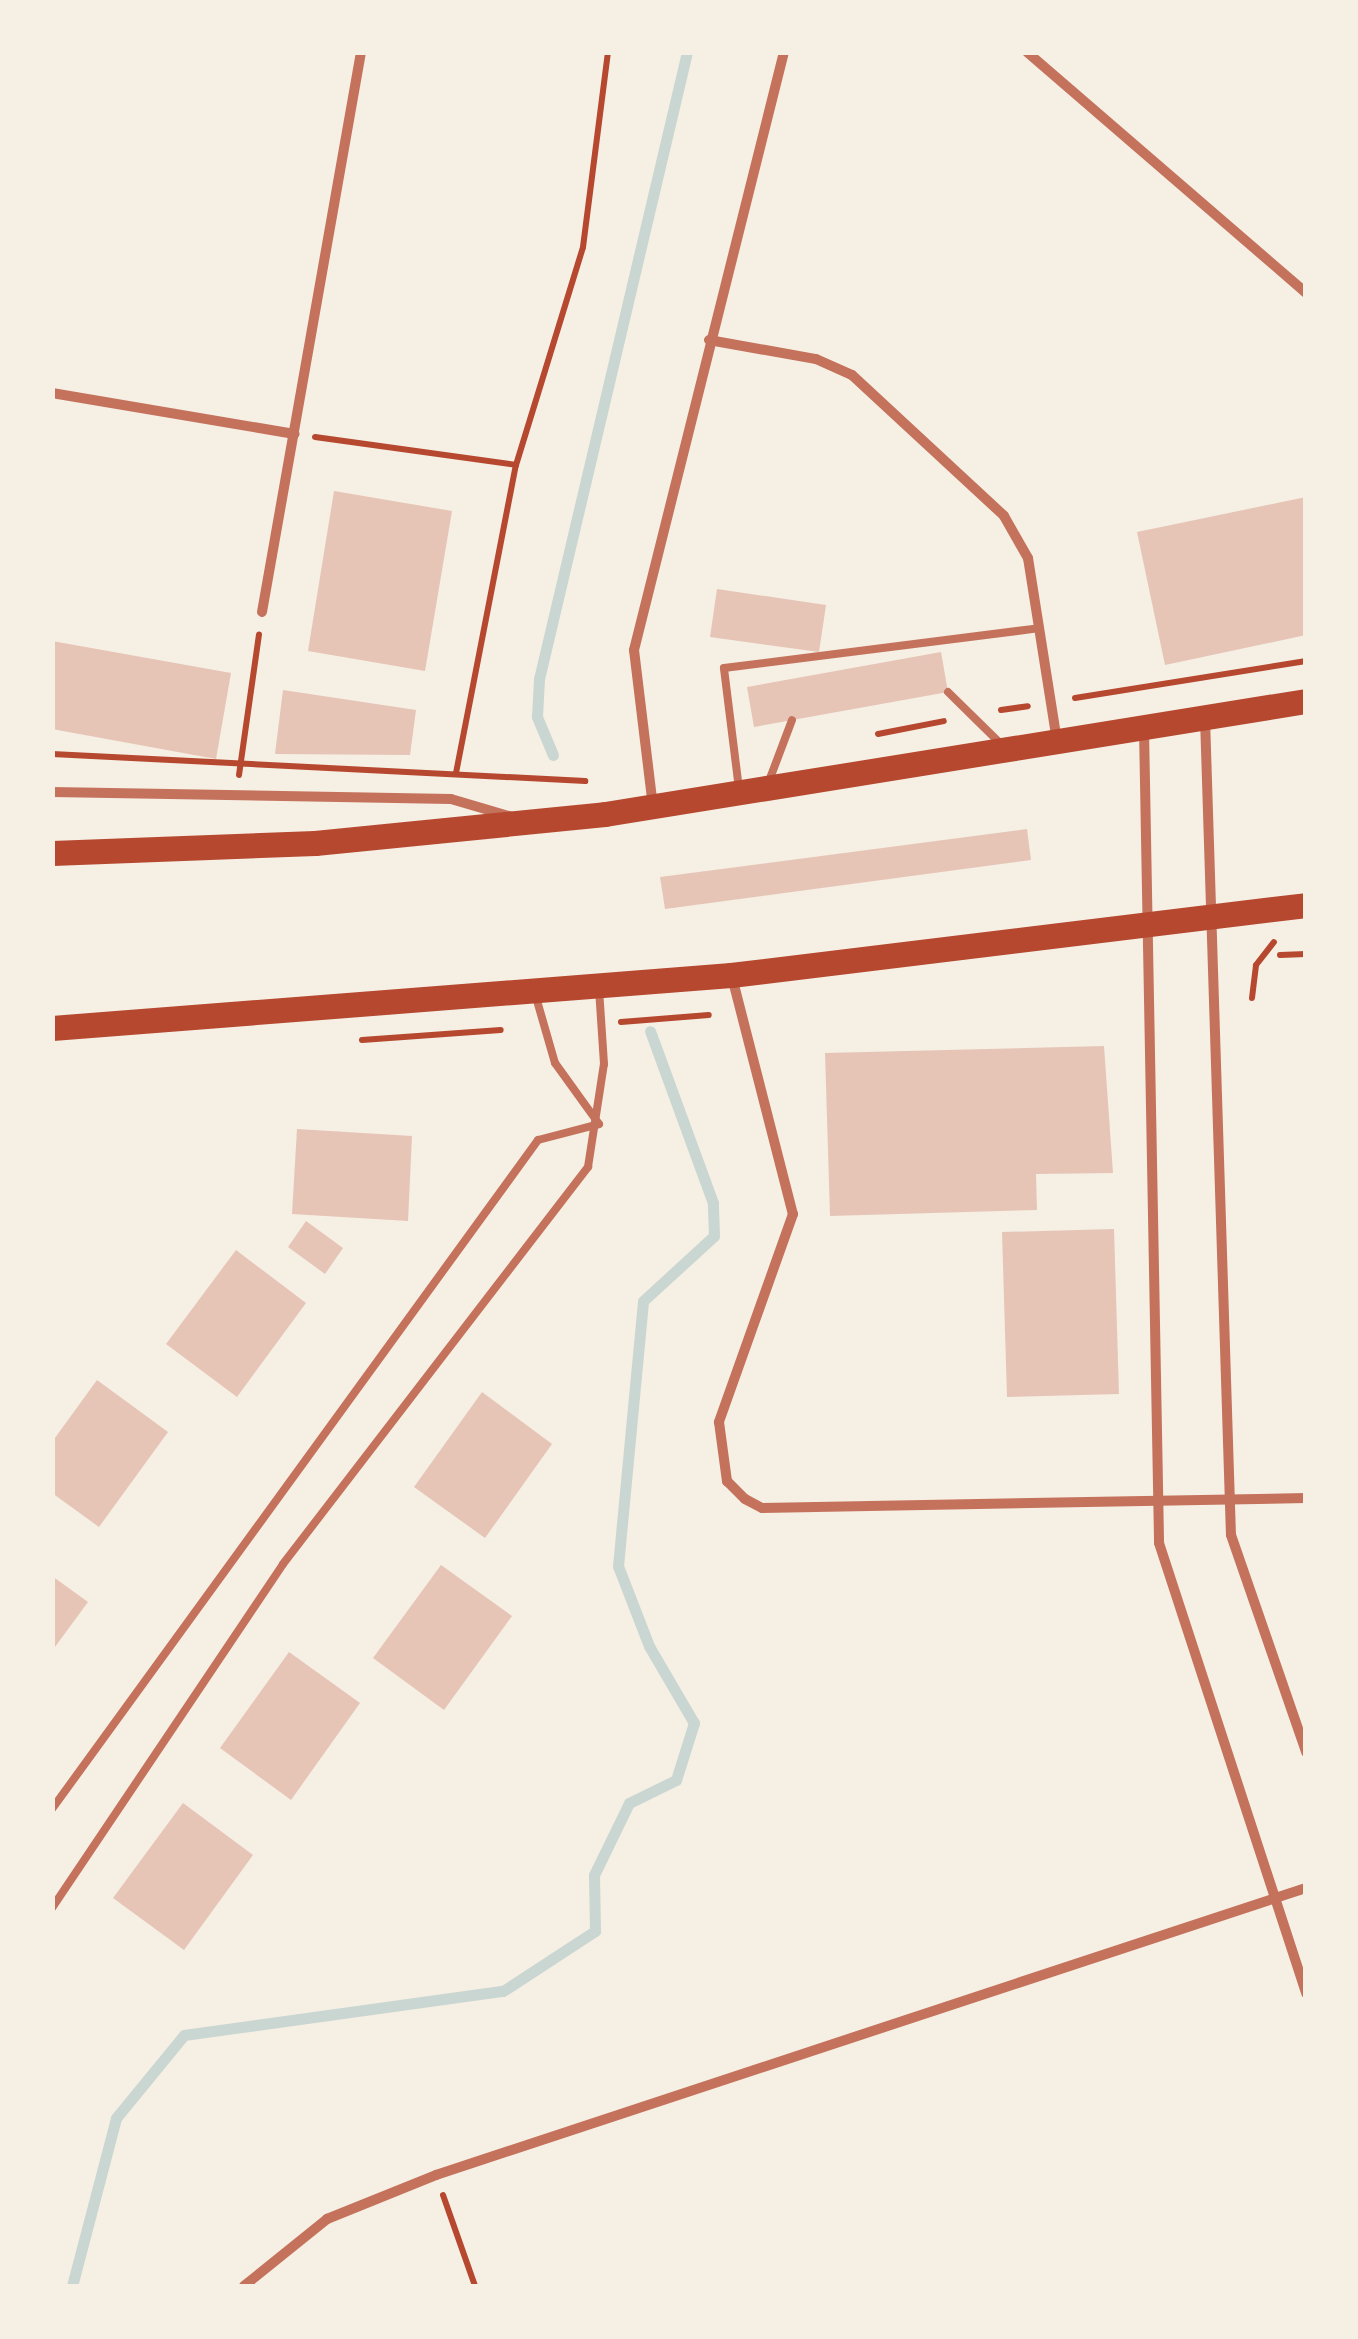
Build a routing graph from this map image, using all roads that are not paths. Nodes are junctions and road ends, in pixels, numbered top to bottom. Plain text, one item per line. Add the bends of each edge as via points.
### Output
1 (360, 52) edge
2 (784, 52) edge
3 (1027, 52) edge
4 (1306, 292) edge
5 (709, 340) junction
6 (52, 393) edge
7 (295, 434) junction
8 (262, 612) road end
9 (1039, 628) junction
10 (948, 692) dead end
11 (1306, 702) edge
12 (1204, 718) junction
13 (792, 720) dead end
14 (1144, 728) junction
15 (1057, 742) junction
16 (1008, 751) junction
17 (52, 792) edge
18 (753, 793) junction
19 (653, 808) junction
20 (527, 823) junction
21 (52, 853) edge
22 (1306, 904) edge
23 (1213, 914) junction
24 (1148, 924) junction
25 (732, 976) junction
26 (599, 987) junction
27 (534, 992) junction
28 (52, 1028) edge
29 (600, 1124) junction
30 (1306, 1498) edge
31 (1228, 1499) junction
32 (1158, 1501) junction
33 (1306, 1752) edge
34 (52, 1809) edge
35 (1306, 1888) edge
36 (1273, 1898) junction
37 (52, 1908) edge
38 (1306, 1994) edge
39 (244, 2286) edge

1 - 7 street
2 - 5 street
3 - 4 street
5 - 9 street via 816,359 852,375 1021,537
5 - 19 street via 634,650
6 - 7 street
7 - 8 street
9 - 15 street
9 - 18 lane via 724,668
10 - 16 lane
11 - 12 main road
12 - 14 main road
12 - 23 street
13 - 18 lane
14 - 15 main road
14 - 24 street
15 - 16 main road
16 - 18 main road
17 - 20 street via 451,799
18 - 19 main road
19 - 20 main road
20 - 21 main road
22 - 23 main road
23 - 24 main road
23 - 31 street
24 - 25 main road
24 - 32 street
25 - 26 main road
25 - 32 street via 793,1214 719,1422 727,1480 762,1508
26 - 27 main road
26 - 29 lane
27 - 28 main road
27 - 29 lane via 554,1063
29 - 34 lane via 538,1140
29 - 37 lane via 559,1213 283,1564
30 - 31 street
31 - 32 street
31 - 33 street via 1238,1566
32 - 36 street via 1168,1588
35 - 36 street
36 - 38 street
36 - 39 street via 436,2175 327,2219

